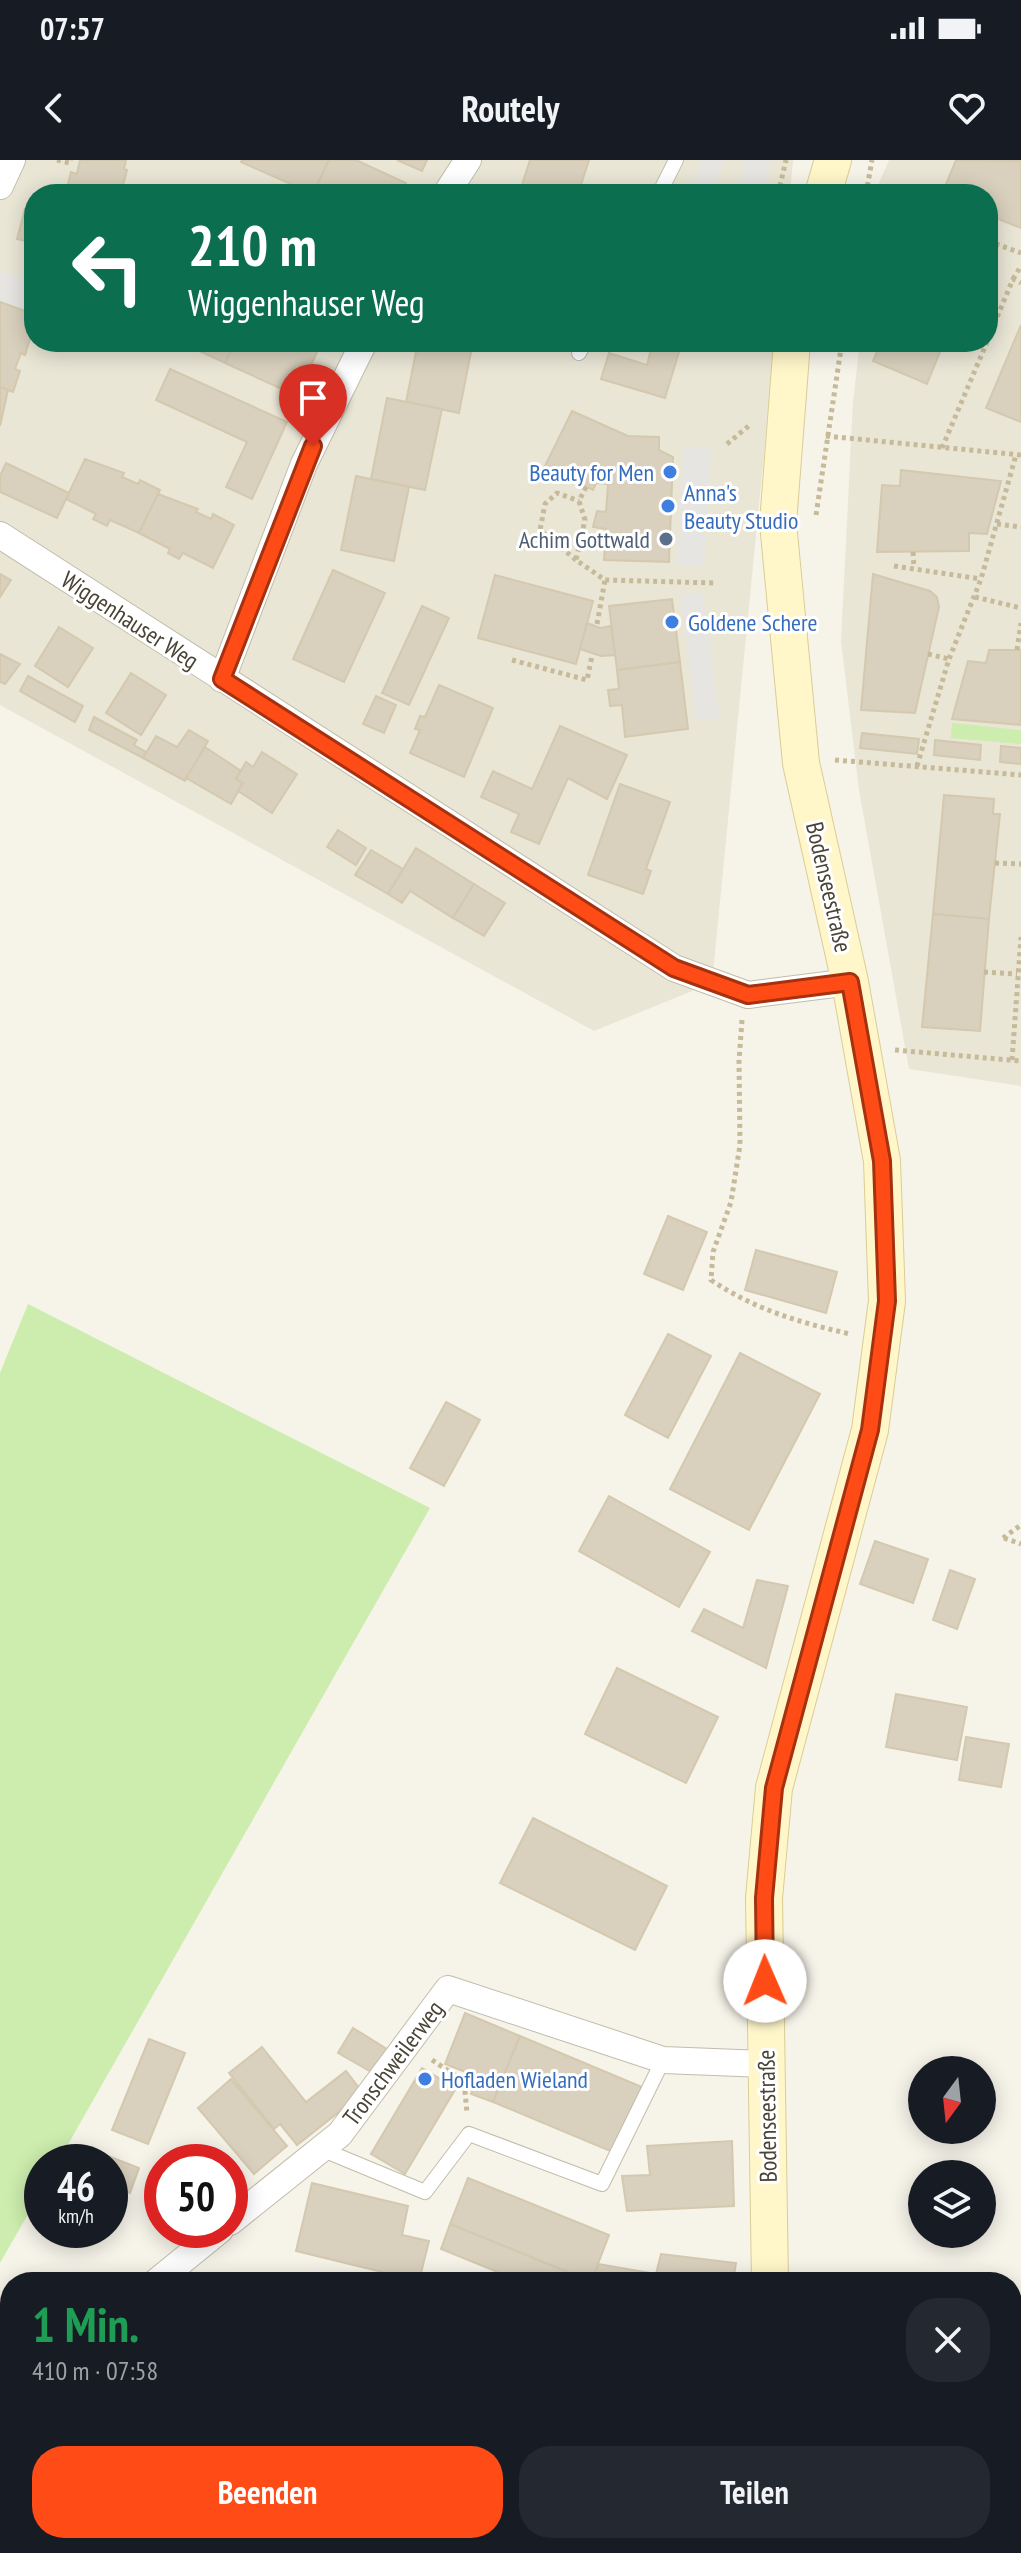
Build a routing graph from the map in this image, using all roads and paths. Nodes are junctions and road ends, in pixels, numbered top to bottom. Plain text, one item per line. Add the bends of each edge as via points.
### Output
1 (12, 160) edge
2 (57, 160) edge
3 (71, 160) edge
4 (468, 160) edge
5 (676, 160) edge
6 (786, 160) edge
7 (833, 160) edge
8 (872, 160) edge
9 (452, 184) edge
10 (664, 184) edge
11 (780, 184) edge
12 (826, 184) edge
13 (868, 184) edge
14 (0, 186) edge
15 (998, 245) edge
16 (1021, 253) edge
17 (1021, 266) edge
18 (1013, 279) junction
19 (1021, 283) edge
20 (998, 315) edge
21 (359, 352) edge
22 (791, 352) edge
23 (840, 352) edge
24 (982, 352) edge
25 (762, 414) dead end
26 (826, 436) junction
27 (727, 444) dead end
28 (942, 449) junction
29 (1018, 455) edge
30 (586, 487) dead end
31 (579, 501) junction
32 (594, 519) dead end
33 (585, 520) junction
34 (997, 524) junction
35 (815, 525) dead end
36 (1021, 527) edge
37 (0, 535) edge
38 (913, 552) dead end
39 (576, 560) junction
40 (894, 566) dead end
41 (914, 568) junction
42 (981, 579) junction
43 (605, 580) junction
44 (716, 583) dead end
45 (975, 597) junction
46 (1021, 608) edge
47 (1021, 623) edge
48 (597, 624) dead end
49 (1017, 650) dead end
50 (928, 654) dead end
51 (592, 656) dead end
52 (949, 659) junction
53 (512, 660) dead end
54 (222, 679) junction
55 (825, 760) dead end
56 (917, 766) junction
57 (1021, 775) edge
58 (995, 863) dead end
59 (1021, 864) edge
60 (1021, 937) edge
61 (984, 972) dead end
62 (1017, 974) junction
63 (850, 982) junction
64 (748, 995) junction
65 (891, 1049) dead end
66 (1012, 1060) junction
67 (1021, 1061) edge
68 (881, 1345) junction
69 (1021, 1525) edge
70 (1021, 1544) edge
71 (408, 2043) junction
72 (663, 2060) junction
73 (766, 2064) junction
74 (469, 2134) junction
75 (321, 2149) junction
76 (248, 2208) edge
77 (198, 2248) edge
78 (168, 2272) edge
79 (770, 2272) edge

1 - 14 street
2 - 3 path
4 - 9 street
5 - 10 lane
6 - 11 path
7 - 12 main road
8 - 13 path
15 - 16 path
17 - 18 path
18 - 19 path
18 - 20 path
21 - 54 street via 304,464
22 - 63 main road, Bodenseestraße via 779,535 801,763
23 - 26 path
24 - 28 path
25 - 27 path
26 - 28 path
26 - 35 path
28 - 29 path
29 - 34 path
30 - 31 path
31 - 33 path
31 - 39 path via 557,493 545,504 540,530
32 - 33 path
33 - 39 path
34 - 36 path
34 - 42 path
37 - 54 street, Wiggenhauser Weg
38 - 41 path
39 - 43 path
40 - 41 path
41 - 42 path
42 - 45 path
43 - 44 path
43 - 48 path
45 - 46 path
45 - 52 path
47 - 49 path
50 - 52 path
51 - 53 path via 587,680
52 - 56 path
54 - 64 street, Wiggenhauser Weg via 674,968
55 - 56 path
56 - 57 path
58 - 59 path
60 - 62 path
61 - 62 path
62 - 66 path
63 - 64 street, Wiggenhauser Weg
63 - 68 main road, Bodenseestraße via 882,1161 887,1301
64 - 68 path via 741,1022 740,1145 711,1280 789,1320
65 - 66 path
66 - 67 path
68 - 73 main road, Bodenseestraße via 867,1445 774,1788 764,1898
69 - 70 path via 1003,1538
71 - 72 street, Tronschweilerweg via 448,1989
71 - 74 path via 464,2081
71 - 75 street, Tronschweilerweg via 340,2134
72 - 73 street, Tronschweilerweg
72 - 74 lane via 602,2184
73 - 79 main road, Bodenseestraße
74 - 75 lane via 425,2192
75 - 76 street, Tronschweilerweg
77 - 78 street

